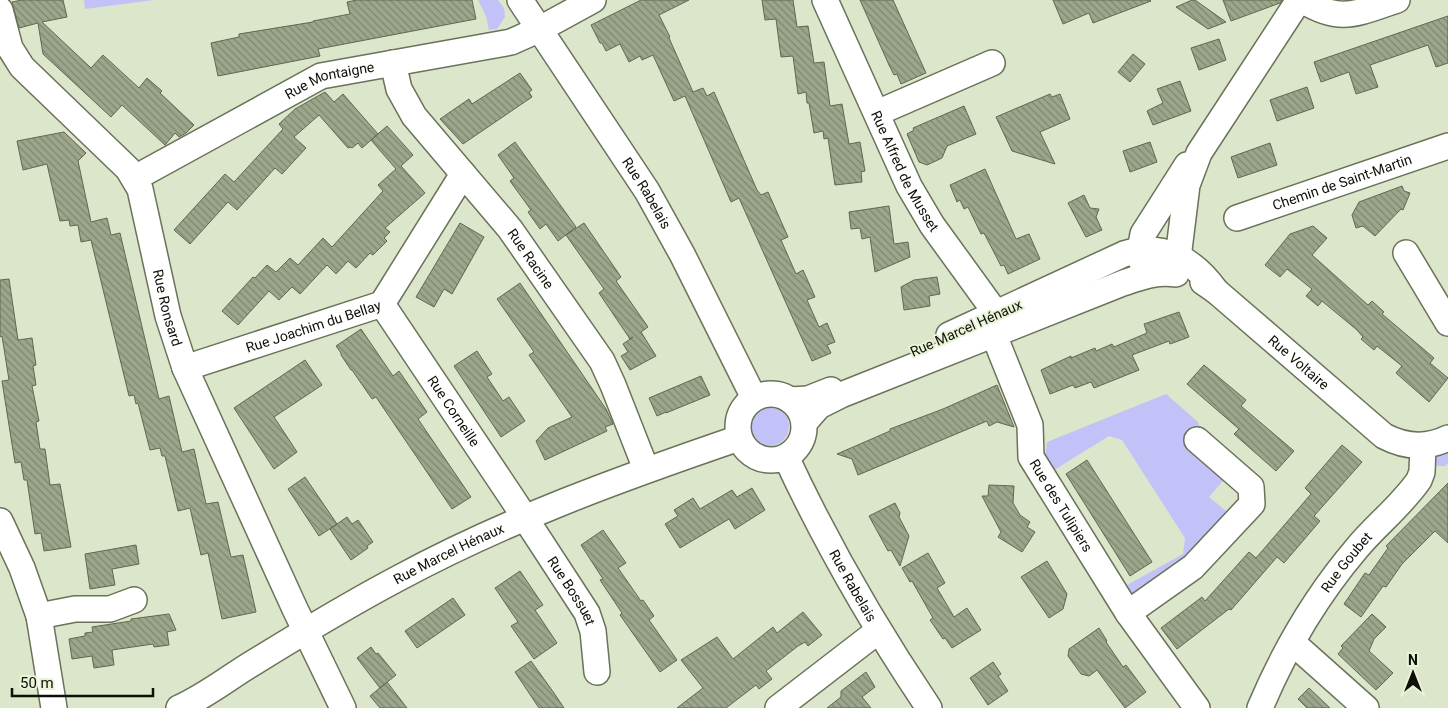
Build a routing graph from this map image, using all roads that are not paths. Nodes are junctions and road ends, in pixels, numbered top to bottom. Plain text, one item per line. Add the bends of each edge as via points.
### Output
1 (520, 0) edge
2 (593, 0) edge
3 (825, 0) edge
4 (1300, 0) edge
5 (1397, 0) edge
6 (0, 10) edge
7 (540, 29) junction
8 (8, 61) edge
9 (393, 63) junction
10 (992, 63) dead end
11 (877, 114) junction
12 (1448, 146) edge
13 (1199, 153) junction
14 (463, 174) junction
15 (135, 178) junction
16 (1237, 218) dead end
17 (1140, 250) junction
18 (1406, 252) dead end
19 (1177, 265) junction
20 (1145, 276) junction
21 (1216, 291) joint
22 (382, 304) junction
23 (1448, 323) edge
24 (1000, 326) junction
25 (185, 368) junction
26 (754, 398) junction
27 (790, 400) junction
28 (804, 423) junction
29 (738, 438) junction
30 (1448, 438) edge
31 (1197, 440) dead end
32 (1424, 446) junction
33 (786, 457) junction
34 (646, 470) junction
35 (525, 517) junction
36 (0, 521) edge
37 (134, 600) dead end
38 (1128, 613) junction
39 (39, 616) junction
40 (878, 631) junction
41 (306, 632) junction
42 (1293, 643) junction
43 (597, 672) dead end
44 (54, 708) edge
45 (179, 708) edge
46 (343, 708) edge
47 (778, 708) edge
48 (929, 708) edge
49 (1198, 708) edge
50 (1260, 708) edge
51 (1366, 708) edge

1 - 7 street, Rue Rabelais
2 - 7 street, Rue Montaigne
3 - 11 street, Rue Alfred de Musset
4 - 5 street via 1337,15
4 - 13 street
6 - 8 street, Rue Ronsard
7 - 9 street, Rue Montaigne via 511,42
7 - 26 street, Rue Rabelais via 664,220
8 - 15 street, Rue Ronsard via 22,67
9 - 14 street, Rue Racine via 399,89 414,116
9 - 15 street, Rue Montaigne via 321,76
10 - 11 street
11 - 24 street, Rue Alfred de Musset via 923,212
12 - 16 street, Chemin de Saint-Martin
13 - 17 street via 1179,175 1147,227
13 - 19 street via 1187,185
14 - 22 street, Rue Joachim du Bellay
14 - 34 street, Rue Racine via 510,229 602,361
15 - 25 street, Rue Ronsard via 168,316
17 - 19 street, Rue Marcel Hénaux via 1165,253
17 - 20 street
17 - 24 street, Rue Marcel Hénaux via 1124,254
18 - 23 street
19 - 20 street, Rue Marcel Hénaux
19 - 21 street, Rue Marcel Hénaux via 1191,263
20 - 24 street, Rue Marcel Hénaux
21 - 32 street, Rue Voltaire via 1384,436 1404,444
22 - 25 street, Rue Joachim du Bellay
22 - 35 street, Rue Corneille
24 - 27 street, Rue Marcel Hénaux via 823,394
24 - 28 street, Rue Marcel Hénaux via 823,403
24 - 38 street, Rue des Tulipiers via 1030,425 1031,457
25 - 41 street, Rue Ronsard
26 - 27 street via 776,394
26 - 29 street via 739,415
27 - 28 street via 800,411
28 - 33 street via 800,443
29 - 33 street via 746,450 758,458 772,461
29 - 34 street, Rue Marcel Hénaux
30 - 32 street
31 - 38 street via 1251,487 1252,504 1193,567
32 - 42 street, Rue Goubet via 1419,480 1343,564
33 - 40 street, Rue Rabelais via 838,562
34 - 35 street, Rue Marcel Hénaux
35 - 41 street, Rue Marcel Hénaux via 398,578
35 - 43 street, Rue Bossuet via 587,613 593,631
36 - 39 street via 22,568
37 - 39 street via 110,610 75,609
38 - 49 street, Rue des Tulipiers
39 - 44 street
40 - 47 street
40 - 48 street, Rue Rabelais
41 - 45 street, Rue Marcel Hénaux
41 - 46 street, Rue Ronsard
42 - 50 street, Rue Goubet
42 - 51 street

